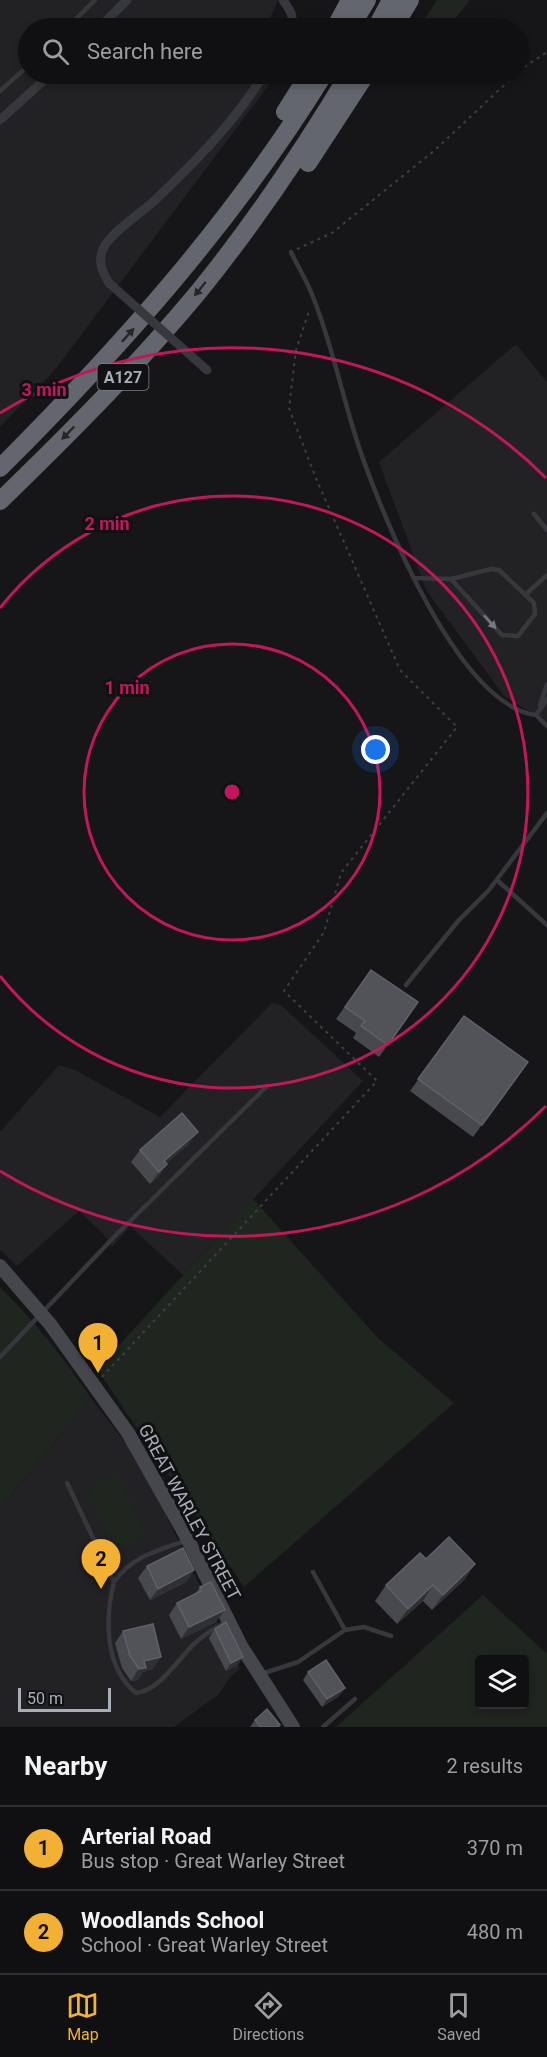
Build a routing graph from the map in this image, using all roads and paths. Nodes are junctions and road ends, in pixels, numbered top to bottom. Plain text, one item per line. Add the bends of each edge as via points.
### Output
1 (95, 0) edge
2 (127, 0) edge
3 (350, 0) edge
4 (367, 0) edge
5 (391, 0) edge
6 (410, 0) edge
7 (288, 3) edge
8 (77, 18) edge
9 (109, 18) edge
10 (292, 18) edge
11 (340, 18) edge
12 (357, 18) edge
13 (381, 18) edge
14 (399, 18) edge
15 (547, 52) edge
16 (529, 64) edge
17 (18, 75) edge
18 (40, 84) edge
19 (258, 84) edge
20 (303, 84) edge
21 (317, 84) edge
22 (343, 84) edge
23 (359, 84) edge
24 (504, 84) edge
25 (0, 91) edge
26 (0, 120) edge
27 (236, 243) junction
28 (291, 252) joint
29 (194, 258) junction
30 (313, 297) junction
31 (207, 370) dead end
32 (0, 468) edge
33 (0, 501) edge
34 (534, 514) dead end
35 (547, 530) edge
36 (547, 575) edge
37 (414, 578) junction
38 (451, 579) junction
39 (525, 595) junction
40 (547, 684) edge
41 (547, 699) edge
42 (540, 706) junction
43 (536, 715) junction
44 (547, 726) edge
45 (547, 813) edge
46 (497, 879) junction
47 (547, 925) edge
48 (406, 985) dead end
49 (267, 1086) dead end
50 (0, 1266) edge
51 (43, 1314) junction
52 (0, 1358) edge
53 (94, 1386) junction
54 (67, 1483) dead end
55 (188, 1540) junction
56 (313, 1572) dead end
57 (114, 1582) junction
58 (228, 1621) junction
59 (345, 1630) junction
60 (391, 1636) dead end
61 (259, 1674) junction
62 (355, 1699) dead end
63 (293, 1727) edge
64 (323, 1727) edge

1 - 8 lane
2 - 9 street
3 - 11 highway
4 - 12 highway
5 - 13 highway
6 - 14 highway
7 - 10 street
15 - 16 path
17 - 25 lane
18 - 26 street
19 - 31 street, bridge via 218,135 106,244 99,258 109,283
20 - 29 highway
21 - 29 highway, A127
22 - 27 highway, A127 via 308,142
23 - 27 highway via 299,174
24 - 28 path via 435,150 332,233
27 -> 33 highway, A127 via 125,374
28 - 30 lane
32 -> 29 highway, A127 via 123,342
30 - 37 lane via 363,459
30 - 53 path via 296,350 289,408 400,670 457,727 341,873 324,932 284,991 377,1081
34 - 35 lane
36 - 39 lane
37 - 38 lane
37 - 43 lane via 453,649 487,688 519,713
38 - 39 lane via 499,570
38 -> 39 lane via 502,635 518,636 535,614 534,603
40 - 42 lane
41 - 42 lane
42 - 43 lane
43 - 44 lane
45 - 46 lane
46 - 47 lane
46 - 48 lane
49 - 51 lane via 115,1236
50 - 51 main road, GREAT WARLEY STREET
51 - 52 lane
51 - 53 main road, GREAT WARLEY STREET
53 - 55 main road, GREAT WARLEY STREET via 128,1433
54 - 57 lane
55 - 57 lane via 135,1561
55 - 58 main road, GREAT WARLEY STREET
56 - 59 lane
57 - 58 lane via 107,1614 110,1644 117,1669 136,1693 154,1686 196,1642
58 - 61 main road, GREAT WARLEY STREET
59 - 60 lane via 364,1628
59 - 61 lane via 298,1662
61 - 63 main road, GREAT WARLEY STREET
62 - 64 lane

